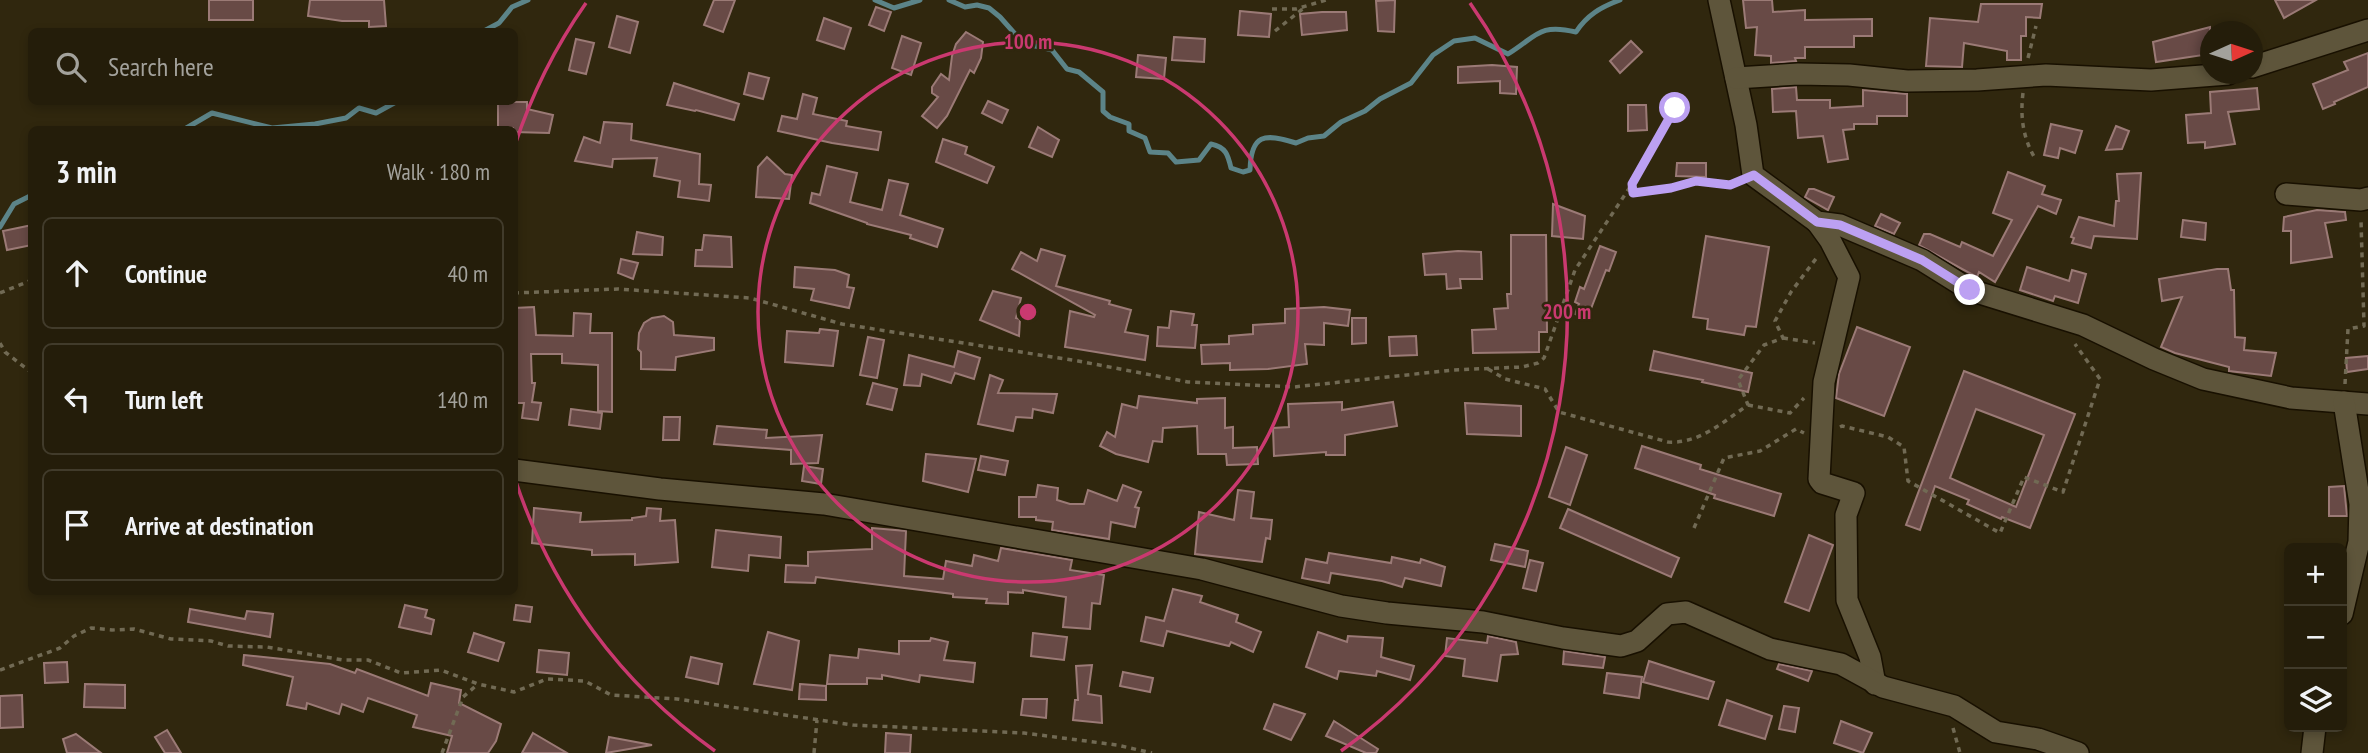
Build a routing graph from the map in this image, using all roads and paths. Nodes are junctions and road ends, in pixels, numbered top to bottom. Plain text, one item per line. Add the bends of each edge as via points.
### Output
1 (1326, 0) edge
2 (1719, 0) edge
3 (1307, 6) junction
4 (1272, 9) dead end
5 (2368, 30) edge
6 (1275, 31) dead end
7 (2263, 63) edge
8 (2200, 76) edge
9 (1736, 78) junction
10 (1675, 108) dead end
11 (1754, 175) junction
12 (1632, 184) junction
13 (2287, 194) dead end
14 (2364, 199) edge
15 (1824, 231) junction
16 (28, 282) edge
17 (0, 293) edge
18 (518, 293) edge
19 (2055, 317) junction
20 (1783, 338) junction
21 (0, 343) edge
22 (1834, 346) junction
23 (1487, 368) junction
24 (28, 370) edge
25 (1824, 382) junction
26 (2344, 402) junction
27 (2368, 404) edge
28 (1748, 405) junction
29 (1822, 441) junction
30 (518, 471) edge
31 (1694, 528) dead end
32 (2344, 606) edge
33 (0, 670) edge
34 (478, 684) junction
35 (1875, 684) junction
36 (817, 720) junction
37 (2314, 732) edge
38 (442, 753) edge
39 (814, 753) edge
40 (1153, 753) edge
41 (2078, 753) edge
42 (2312, 753) edge

1 - 3 path
2 - 9 street
3 - 4 path
3 - 6 path
5 - 7 street
8 - 9 street via 2151,80 2046,75 1907,81 1779,74
9 - 11 street
10 - 12 path
11 - 12 path via 1730,185 1696,181 1633,193
11 - 15 street
12 - 23 path via 1575,270 1544,358 1522,367
13 - 14 street
14 - 26 path via 2364,326 2348,330
15 - 19 street via 1840,225 1922,260 1970,290
15 - 20 path via 1775,321
15 - 22 street via 1849,277
16 - 17 path
18 - 23 path via 618,289 750,298 842,324 1188,382 1294,387
19 - 26 street via 2203,379 2291,398
19 - 29 path via 2100,379 2063,492 2024,477 2000,533 1908,481 1905,447 1888,437 1842,426
20 - 22 path
20 - 28 path via 1764,345 1738,380
21 - 24 path
22 - 25 street
23 - 28 path via 1505,379 1545,389 1559,412 1668,442 1682,443 1710,432
25 - 28 path via 1813,387 1790,413
25 - 29 street
26 - 27 street
26 - 32 street via 2360,504 2359,542
29 - 31 path via 1796,429 1760,451 1724,458
29 - 35 street via 1819,481 1854,493 1846,516 1847,600 1870,657
30 - 35 street via 824,504 1202,569 1341,606 1483,622 1621,646 1637,641 1667,614 1686,612 1770,649 1841,664
33 - 34 path via 60,648 91,628 134,629 171,639 368,660 401,673 441,670
34 - 36 path via 517,693 547,679 585,681 611,695 677,699
34 - 38 path via 463,697
35 - 41 street via 1954,706 1996,732 2038,739
36 - 39 path
36 - 40 path via 1024,733
37 - 42 street

